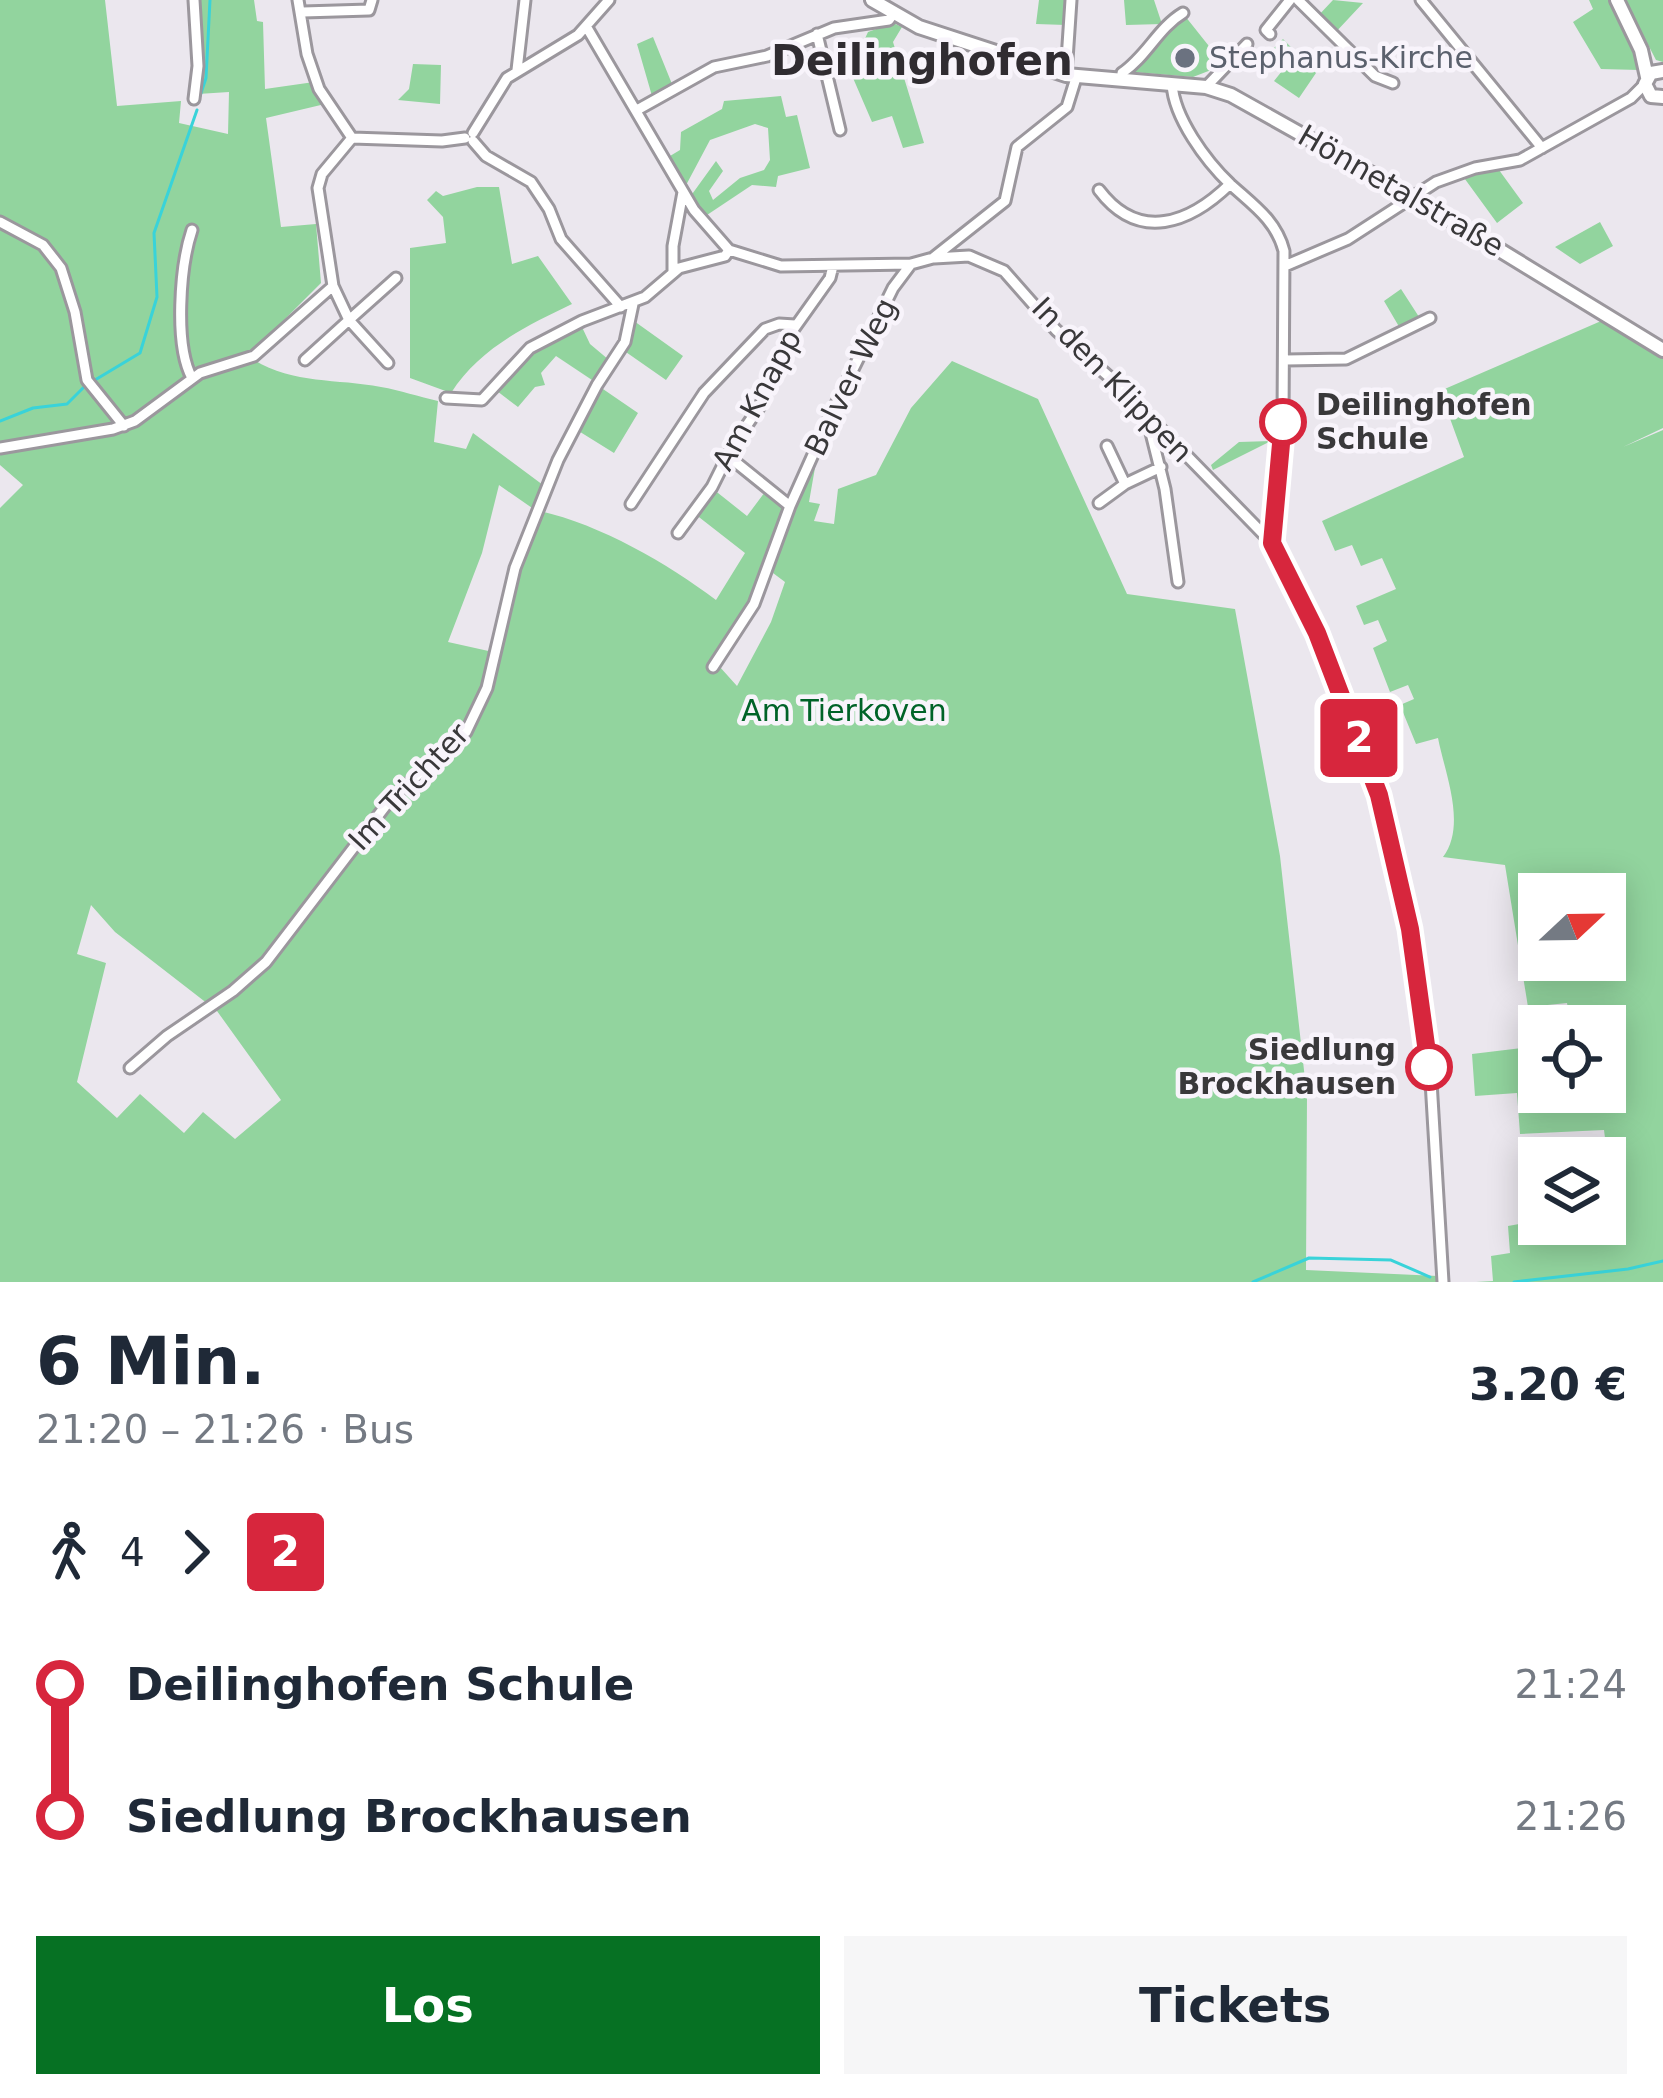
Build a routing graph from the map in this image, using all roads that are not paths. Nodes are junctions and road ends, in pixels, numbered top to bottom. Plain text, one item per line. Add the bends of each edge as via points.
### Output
1 (194, 0) edge
2 (372, 0) edge
3 (525, 0) edge
4 (609, 0) edge
5 (872, 0) edge
6 (1070, 0) edge
7 (1294, 0) edge
8 (1421, 0) edge
9 (1617, 0) edge
10 (301, 6) edge
11 (894, 13) junction
12 (1184, 13) dead end
13 (586, 26) junction
14 (817, 34) junction
15 (1270, 34) dead end
16 (1247, 44) dead end
17 (518, 70) junction
18 (1071, 76) junction
19 (1122, 80) junction
20 (1393, 83) dead end
21 (1172, 84) junction
22 (1206, 87) junction
23 (1656, 87) edge
24 (194, 100) dead end
25 (637, 110) junction
26 (840, 130) dead end
27 (352, 138) junction
28 (470, 138) junction
29 (1542, 148) junction
30 (1230, 184) junction
31 (1099, 190) dead end
32 (683, 192) junction
33 (1413, 197) junction
34 (0, 222) edge
35 (192, 230) dead end
36 (729, 250) junction
37 (933, 258) junction
38 (911, 264) junction
39 (1287, 265) junction
40 (833, 266) junction
41 (674, 271) junction
42 (395, 278) dead end
43 (333, 286) junction
44 (627, 305) junction
45 (1430, 318) dead end
46 (350, 320) junction
47 (796, 325) junction
48 (1663, 350) edge
49 (305, 360) dead end
50 (1286, 360) junction
51 (388, 362) dead end
52 (192, 378) junction
53 (446, 398) dead end
54 (1158, 425) junction
55 (124, 426) junction
56 (1107, 446) dead end
57 (0, 449) edge
58 (728, 456) junction
59 (1161, 467) junction
60 (1125, 484) junction
61 (1099, 503) dead end
62 (631, 504) dead end
63 (790, 506) junction
64 (678, 533) dead end
65 (1272, 543) junction
66 (1178, 582) dead end
67 (713, 668) dead end
68 (130, 1068) dead end
69 (1443, 1282) edge

1 - 24 street
2 - 10 street via 369,10
3 - 17 street
4 - 13 street
5 - 11 main road, Hönnetalstraße
6 - 18 street
7 - 15 street
7 - 20 street via 1375,76
8 - 29 street
9 - 23 main road
10 - 27 street via 315,77
11 - 14 street
11 - 18 main road, Hönnetalstraße
12 - 19 street
13 - 17 street
13 - 25 street
14 - 25 street via 714,67
14 - 26 street
16 - 22 street
17 - 28 street
18 - 19 main road, Hönnetalstraße
18 - 37 street, Balver Weg via 1067,106 1018,147 1005,201
19 - 21 main road, Hönnetalstraße
21 - 22 main road, Hönnetalstraße
21 - 30 street via 1193,135
22 - 33 main road, Hönnetalstraße
23 - 29 street
25 - 32 street
27 - 28 street
27 - 43 street via 318,188
28 - 44 street via 531,182 561,239
29 - 33 street via 1449,176
30 - 31 street via 1197,212 1156,223 1130,218
30 - 39 street via 1274,226
32 - 36 street
32 - 41 street
33 - 39 street via 1348,239
33 - 48 main road, Hönnetalstraße
34 - 55 street via 43,245 61,268 88,384
35 - 52 street via 182,290
36 - 40 street via 781,266
36 - 41 street
37 - 38 street, Balver Weg
37 - 54 street, In den Klippen via 980,258 1004,271
38 - 40 street
38 - 63 street, Balver Weg
39 - 50 street
40 - 47 street, Am Knapp
41 - 44 street
42 - 46 street
43 - 46 street
43 - 52 street via 254,356
44 - 53 street via 530,348 482,400
44 - 68 street, Im Trichter via 626,342 558,460 515,568 488,688 466,732 390,800 266,962
45 - 50 street via 1346,359
46 - 49 street
46 - 51 street
47 - 58 street, Am Knapp
47 - 62 street via 765,329 704,394
50 - 65 street
52 - 55 street
54 - 59 street via 1150,428
54 - 65 street, In den Klippen
55 - 57 street
56 - 60 street
58 - 63 street
58 - 64 street, Am Knapp
59 - 60 street
59 - 66 street
60 - 61 street
63 - 67 street, Balver Weg via 754,604
65 - 69 street via 1366,756 1394,856 1431,1082

